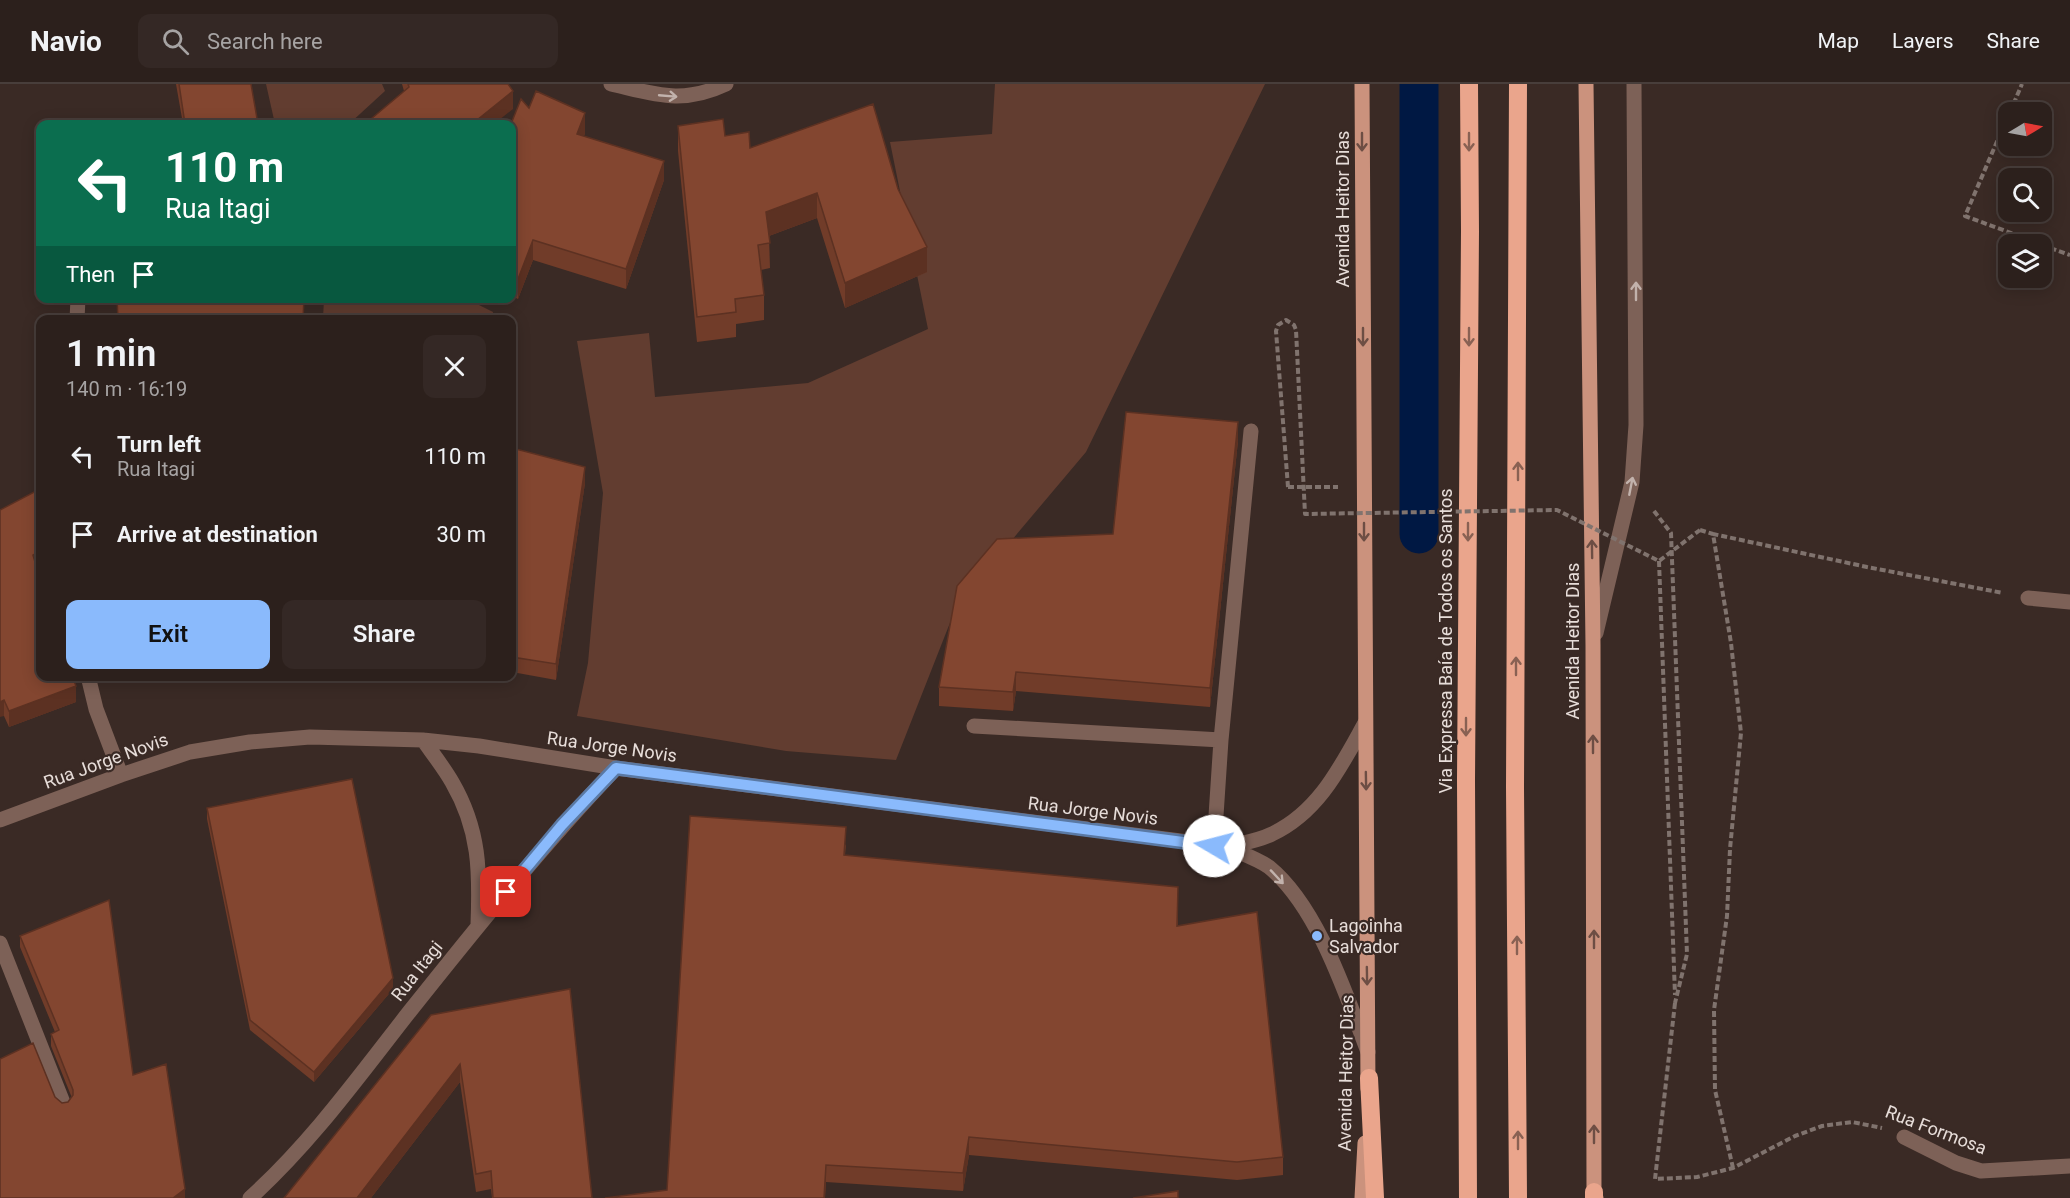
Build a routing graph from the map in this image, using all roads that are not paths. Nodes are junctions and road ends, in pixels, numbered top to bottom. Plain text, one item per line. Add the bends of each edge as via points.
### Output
1 (611, 84) edge
2 (726, 84) edge
3 (1362, 84) edge
4 (1469, 84) edge
5 (1518, 84) edge
6 (1586, 84) edge
7 (1635, 84) edge
8 (1251, 430) dead end
9 (2028, 598) road end
10 (2070, 602) edge
11 (1593, 645) junction
12 (89, 681) edge
13 (1365, 723) junction
14 (974, 726) dead end
15 (423, 740) junction
16 (1221, 740) junction
17 (616, 768) junction
18 (121, 775) junction
19 (0, 820) edge
20 (1221, 847) junction
21 (478, 925) junction
22 (0, 943) edge
23 (1368, 1054) junction
24 (1369, 1078) junction
25 (64, 1105) edge
26 (1904, 1137) road end
27 (2070, 1166) edge
28 (1595, 1197) edge
29 (250, 1198) edge
30 (1362, 1198) edge
31 (1375, 1198) edge
32 (1468, 1198) edge
33 (1518, 1198) edge

1 -> 2 street via 683,97 710,92
3 -> 13 main road, Avenida Heitor Dias
4 -> 32 highway, Via Expressa Baía de Todos os Santos
33 -> 5 highway
11 -> 6 main road, Avenida Heitor Dias
11 -> 7 street via 1632,482 1636,425
8 - 16 street
9 - 10 street
28 -> 11 main road, Avenida Heitor Dias
12 - 18 street
13 - 20 street, Rua Jorge Novis via 1334,780 1293,823 1270,835
13 -> 23 main road, Avenida Heitor Dias
14 - 16 street
15 - 17 street, Rua Jorge Novis
15 - 18 street, Rua Jorge Novis via 310,737 250,742 190,752
15 - 21 street via 453,782 472,827 480,873
16 - 20 street
17 - 20 street, Rua Jorge Novis
17 - 21 street, Rua Itagi
18 - 19 street, Rua Jorge Novis
20 -> 23 street, Rua Jorge Novis via 1268,867 1297,898 1319,934
21 - 29 street, Rua Itagi via 316,1131 280,1172
22 - 25 street
23 - 24 main road, Avenida Heitor Dias
24 - 30 main road, Avenida Heitor Dias
24 - 31 highway
26 - 27 street, Rua Formosa via 1981,1171

